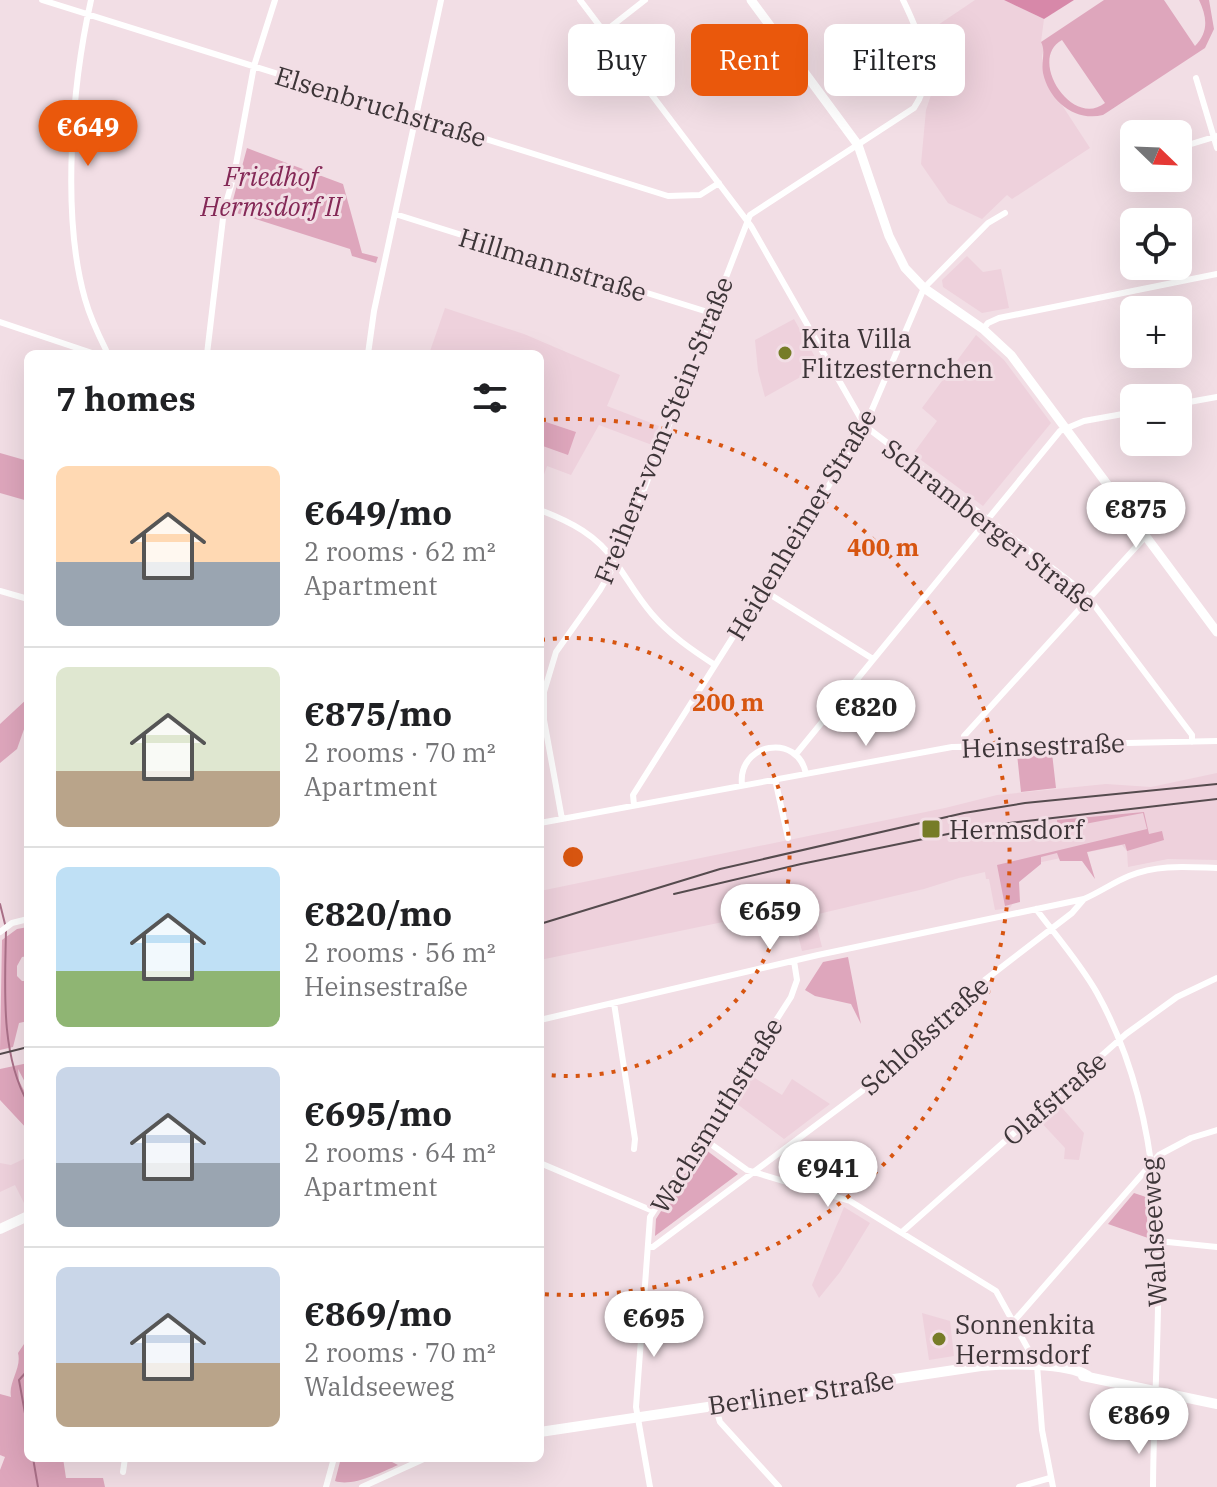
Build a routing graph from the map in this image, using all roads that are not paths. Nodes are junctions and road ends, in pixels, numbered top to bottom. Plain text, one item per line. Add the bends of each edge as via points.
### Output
1 (42, 0) edge
2 (91, 0) edge
3 (275, 0) edge
4 (441, 0) edge
5 (580, 0) edge
6 (645, 0) edge
7 (751, 0) edge
8 (904, 0) edge
9 (88, 14) junction
10 (598, 24) edge
11 (614, 24) edge
12 (254, 66) junction
13 (1196, 78) dead end
14 (653, 96) edge
15 (416, 117) junction
16 (1215, 137) edge
17 (1192, 144) edge
18 (858, 145) junction
19 (1217, 148) edge
20 (719, 183) junction
21 (1005, 213) dead end
22 (395, 214) junction
23 (747, 220) junction
24 (1217, 274) edge
25 (924, 288) junction
26 (711, 313) junction
27 (0, 322) edge
28 (983, 329) junction
29 (83, 350) edge
30 (106, 350) edge
31 (207, 350) edge
32 (369, 350) edge
33 (1217, 397) edge
34 (1192, 401) edge
35 (1120, 415) edge
36 (865, 426) junction
37 (1066, 427) junction
38 (544, 512) edge
39 (987, 520) junction
40 (1146, 536) junction
41 (616, 562) junction
42 (763, 590) junction
43 (0, 591) edge
44 (24, 598) edge
45 (1090, 598) junction
46 (1217, 632) edge
47 (873, 659) junction
48 (715, 665) junction
49 (1217, 741) edge
50 (1192, 742) junction
51 (963, 747) junction
52 (796, 754) junction
53 (806, 774) junction
54 (775, 779) junction
55 (742, 785) junction
56 (634, 805) junction
57 (562, 819) junction
58 (544, 822) edge
59 (788, 838) dead end
60 (1217, 868) edge
61 (1084, 899) junction
62 (1036, 909) junction
63 (24, 920) edge
64 (1051, 929) junction
65 (0, 932) edge
66 (794, 961) junction
67 (1217, 978) edge
68 (614, 1003) junction
69 (544, 1019) edge
70 (1119, 1040) junction
71 (1217, 1130) edge
72 (701, 1137) junction
73 (634, 1149) dead end
74 (1152, 1163) junction
75 (544, 1165) edge
76 (754, 1172) junction
77 (653, 1211) junction
78 (24, 1218) edge
79 (0, 1229) edge
80 (902, 1232) junction
81 (1158, 1241) junction
82 (648, 1247) junction
83 (1217, 1247) edge
84 (1014, 1321) junction
85 (1037, 1365) junction
86 (1157, 1391) junction
87 (1217, 1404) edge
88 (715, 1405) junction
89 (638, 1417) junction
90 (544, 1431) edge
91 (124, 1462) edge
92 (333, 1462) edge
93 (417, 1462) edge
94 (123, 1472) dead end
95 (1050, 1478) junction
96 (326, 1487) edge
97 (362, 1487) edge
98 (650, 1487) edge
99 (779, 1487) edge
100 (1019, 1487) edge
101 (1053, 1487) edge
102 (1153, 1487) edge

1 - 9 street, Elsenbruchstraße
2 - 9 street
3 - 12 street
4 - 15 street
5 - 10 street, Schramberger Straße
6 - 11 street
7 - 18 main road
8 - 18 street via 924,51 921,98
9 - 12 street, Elsenbruchstraße
9 - 30 street via 75,107 74,232 85,299
12 - 15 street, Elsenbruchstraße
12 - 31 street via 219,238
13 - 16 street
14 - 20 street, Schramberger Straße
15 - 20 street, Elsenbruchstraße via 668,196 700,195
15 - 22 street
16 - 17 street
16 - 19 street
18 - 23 street
18 - 25 main road via 896,251
20 - 23 street, Schramberger Straße
21 - 25 street, Heidenheimer Straße via 988,223
22 - 26 street, Hillmannstraße
22 - 32 street
23 - 26 street, Freiherr-vom-Stein-Straße
23 - 36 street, Schramberger Straße
24 - 28 street via 999,318
25 - 28 main road
25 - 36 street, Heidenheimer Straße
26 - 41 street, Freiherr-vom-Stein-Straße
27 - 29 street
28 - 37 main road via 1011,355
33 - 34 street
35 - 37 street
36 - 39 street, Schramberger Straße
36 - 42 street, Heidenheimer Straße
37 - 39 street
37 - 40 main road
38 - 41 street via 585,531
39 - 45 street, Schramberger Straße
39 - 47 street
40 - 45 street
40 - 46 main road
41 - 48 street via 651,614
41 - 57 street, Freiherr-vom-Stein-Straße via 556,652 544,692 547,758
42 - 47 street
42 - 48 street, Heidenheimer Straße
43 - 44 street
45 - 50 street, Schramberger Straße via 1192,735
45 - 51 street via 964,736
47 - 52 street
48 - 56 street, Heidenheimer Straße via 633,795
49 - 50 street, Heinsestraße
50 - 51 street, Heinsestraße
51 - 53 street, Heinsestraße
52 - 53 street
52 - 55 street via 782,747 760,749 743,767
53 - 54 street, Heinsestraße
54 - 55 street, Heinsestraße
54 - 59 street
55 - 56 street, Heinsestraße
56 - 57 street, Heinsestraße
57 - 58 street, Heinsestraße
60 - 61 street, Schloßstraße via 1151,869
61 - 62 street
61 - 64 street, Schloßstraße
62 - 64 street, Waldseeweg
62 - 66 street
63 - 65 street
64 - 70 street, Waldseeweg via 1096,992
64 - 76 street, Schloßstraße via 981,983 862,1091
66 - 68 street
66 - 72 street, Wachsmuthstraße via 797,980 791,997
67 - 70 street, Olafstraße via 1159,1008
68 - 69 street
68 - 73 street
70 - 74 street, Waldseeweg
70 - 80 street, Olafstraße
71 - 74 street via 1174,1146
72 - 76 street
72 - 77 street, Wachsmuthstraße
74 - 81 street, Waldseeweg
74 - 84 street
75 - 77 street
76 - 80 street via 847,1200
76 - 82 street, Schloßstraße
77 - 82 street, Wachsmuthstraße
78 - 79 main road
80 - 84 street via 996,1291
81 - 83 street
81 - 86 street, Waldseeweg
82 - 89 street, Wachsmuthstraße
84 - 85 street
85 - 86 main road, Berliner Straße
85 - 88 main road, Berliner Straße via 931,1373
85 - 95 street
86 - 87 main road, Berliner Straße
86 - 102 street, Waldseeweg
88 - 89 main road, Berliner Straße
88 - 99 street via 720,1422
89 - 90 main road, Berliner Straße
89 - 98 street, Wachsmuthstraße
91 - 94 street
92 - 96 street
93 - 97 street
95 - 100 street
95 - 101 street

